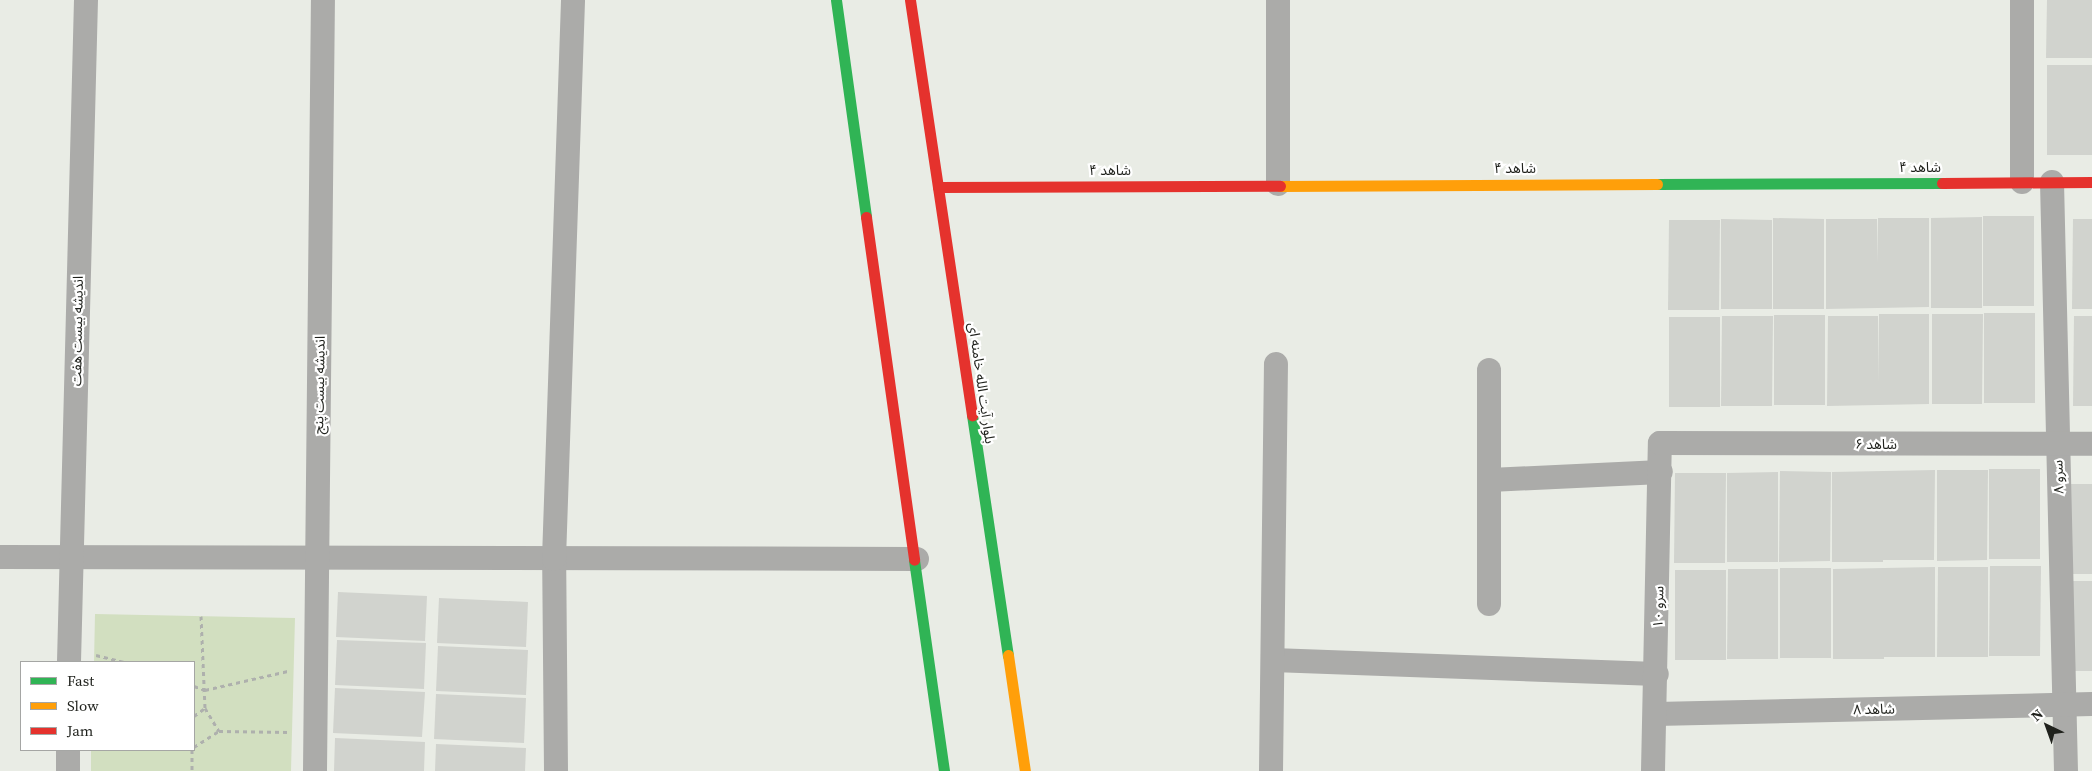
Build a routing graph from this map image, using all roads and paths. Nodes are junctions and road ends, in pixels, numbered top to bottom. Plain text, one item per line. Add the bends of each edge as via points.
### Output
1 (86, 0) edge
2 (323, 0) edge
3 (574, 0) edge
4 (836, 0) edge
5 (910, 0) edge
6 (1278, 0) edge
7 (2022, 0) edge
8 (2022, 182) junction
9 (2052, 182) junction
10 (2092, 182) edge
11 (1278, 184) junction
12 (938, 186) junction
13 (1276, 364) dead end
14 (1489, 370) dead end
15 (1660, 443) joint
16 (2057, 444) junction
17 (2092, 444) edge
18 (1661, 472) junction
19 (1490, 480) junction
20 (0, 557) edge
21 (72, 557) junction
22 (317, 558) junction
23 (917, 558) junction
24 (554, 559) junction
25 (1489, 604) dead end
26 (201, 616) dead end
27 (1273, 660) junction
28 (69, 661) edge
29 (316, 670) junction
30 (1657, 674) junction
31 (195, 686) edge
32 (204, 690) junction
33 (2064, 704) junction
34 (2092, 704) edge
35 (206, 708) junction
36 (1656, 714) junction
37 (195, 715) edge
38 (315, 730) junction
39 (219, 731) junction
40 (195, 747) edge
41 (68, 751) edge
42 (193, 751) edge
43 (68, 771) edge
44 (192, 771) edge
45 (314, 771) edge
46 (556, 771) edge
47 (944, 771) edge
48 (1025, 771) edge
49 (1271, 771) edge
50 (1653, 771) edge
51 (2066, 771) edge

1 - 21 street, اندیشه بیست هفت
2 - 22 street, اندیشه بیست پنج
3 - 24 street
4 - 23 street
5 - 12 street, بلوار آیت الله خامنه ای
6 - 11 street
7 - 8 street
8 - 9 street, شاهد ۴
8 - 11 street, شاهد ۴
9 - 10 street, شاهد ۴
9 - 16 street, سرو ۸
11 - 12 street, شاهد ۴
12 - 48 street, بلوار آیت الله خامنه ای
13 - 27 street
14 - 19 street
15 - 16 street, شاهد ۶
15 - 18 street, سرو ۱۰
16 - 17 street, شاهد ۶
16 - 33 street, سرو ۸
18 - 19 street
18 - 30 street, سرو ۱۰
19 - 25 street
20 - 21 street
21 - 22 street
21 - 28 street, اندیشه بیست هفت
22 - 24 street
22 - 29 street, اندیشه بیست پنج
23 - 24 street
23 - 47 street
24 - 46 street
26 - 32 path
27 - 30 street
27 - 49 street
29 - 32 path via 294,670
29 - 38 street, اندیشه بیست پنج
30 - 36 street, سرو ۱۰
31 - 32 path
32 - 35 path
33 - 34 street, شاهد ۸
33 - 36 street, شاهد ۸
33 - 51 street, سرو ۸
35 - 37 path
35 - 39 path
36 - 50 street, سرو ۱۰
38 - 39 path
38 - 45 street, اندیشه بیست پنج
39 - 40 path
41 - 43 street
42 - 44 path

